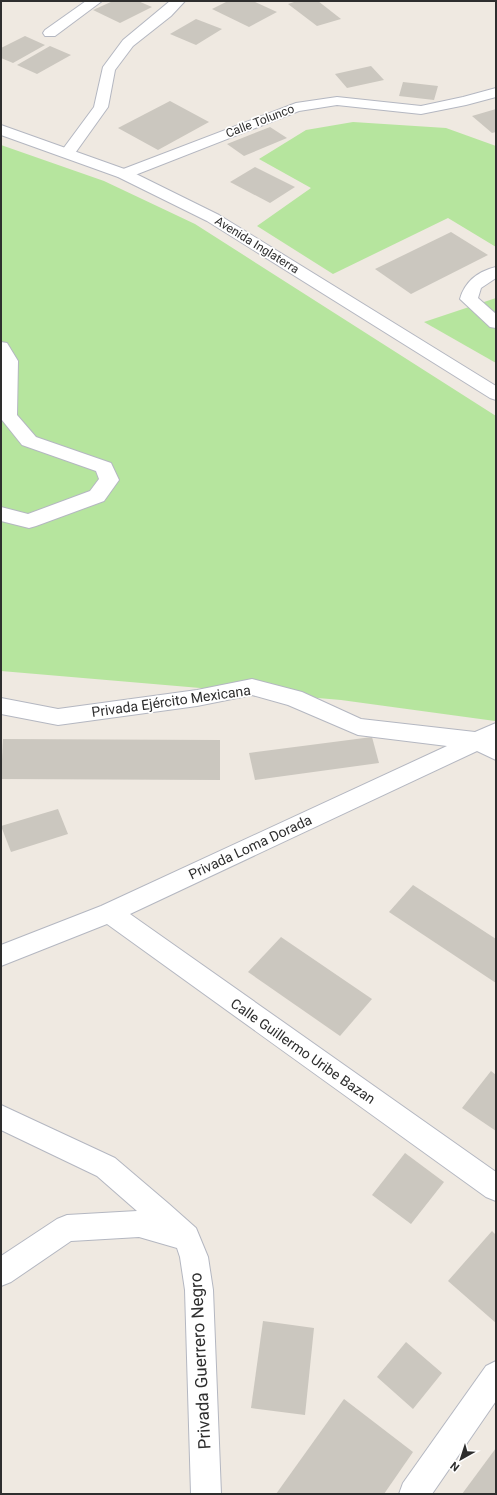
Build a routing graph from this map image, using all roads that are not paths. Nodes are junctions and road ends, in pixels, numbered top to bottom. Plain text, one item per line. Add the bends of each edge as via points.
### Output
1 (95, 1) edge
2 (178, 1) edge
3 (50, 33) dead end
4 (496, 92) edge
5 (1, 130) edge
6 (68, 153) junction
7 (124, 174) junction
8 (496, 272) edge
9 (496, 323) edge
10 (1, 347) edge
11 (496, 394) edge
12 (1, 514) edge
13 (1, 706) edge
14 (490, 741) edge
15 (110, 913) junction
16 (1, 956) edge
17 (1, 1117) edge
18 (496, 1188) edge
19 (186, 1237) junction
20 (1, 1272) edge
21 (496, 1376) edge
22 (206, 1494) edge
23 (414, 1494) edge

1 - 3 street
2 - 6 street via 128,42 108,70 101,107
4 - 7 street, Calle Tolunco via 421,110 337,101 296,107
5 - 6 street, Avenida Inglaterra
6 - 7 street, Avenida Inglaterra
7 - 11 street, Avenida Inglaterra via 213,218
8 - 9 street via 479,280 471,290 469,299
10 - 12 street via 9,361 8,416 30,441 104,468 108,480 97,496 29,521
13 - 14 street, Privada Ejército Mexicana via 58,717 198,698 252,687 294,698 358,727
14 - 15 street, Privada Loma Dorada
15 - 16 street, Privada Loma Dorada
15 - 18 street, Calle Guillermo Uribe Bazan
17 - 19 street, Privada Guerrero Negro via 106,1167
19 - 20 street via 139,1224 67,1228
19 - 22 street, Privada Guerrero Negro via 194,1257 199,1290
21 - 23 street

